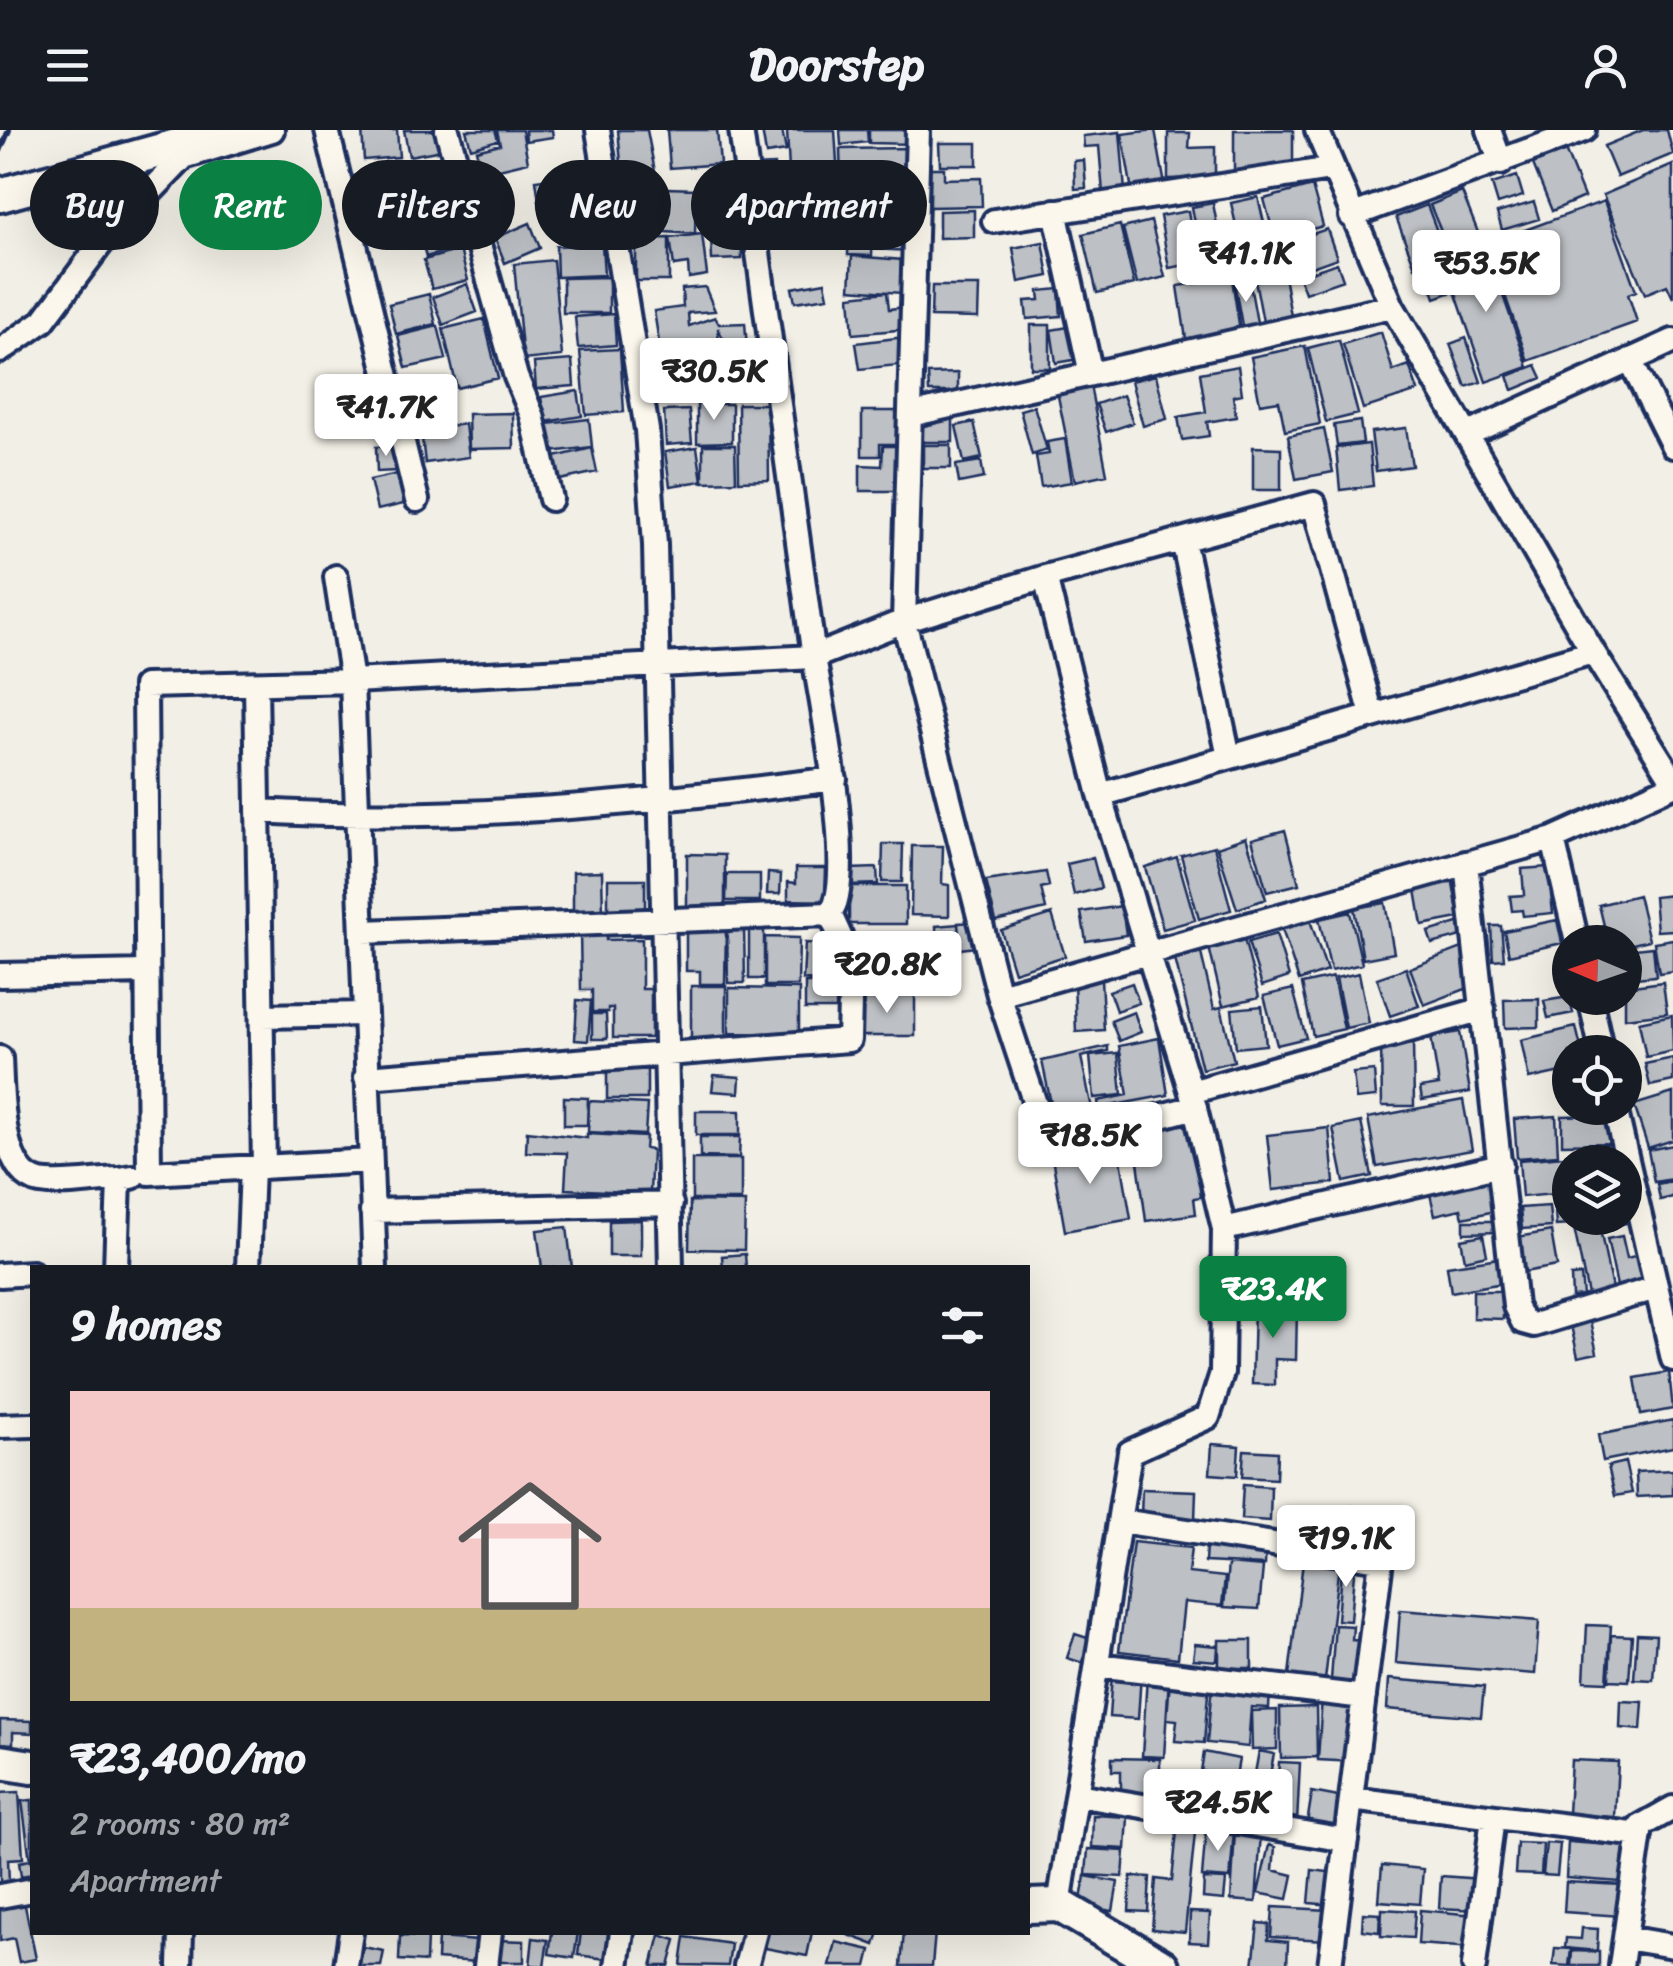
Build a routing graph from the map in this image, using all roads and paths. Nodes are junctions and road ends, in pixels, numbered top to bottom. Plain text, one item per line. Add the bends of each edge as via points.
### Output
1 (234, 130) edge
2 (272, 130) edge
3 (327, 130) edge
4 (447, 130) edge
5 (598, 130) edge
6 (740, 130) edge
7 (918, 130) edge
8 (1317, 130) edge
9 (1489, 130) edge
10 (1584, 130) edge
11 (1502, 163) junction
12 (1331, 169) junction
13 (0, 195) edge
14 (1055, 211) junction
15 (1351, 216) junction
16 (994, 221) dead end
17 (1392, 306) junction
18 (1673, 341) edge
19 (0, 352) edge
20 (1630, 360) junction
21 (1092, 374) junction
22 (910, 416) junction
23 (1468, 434) junction
24 (1673, 446) edge
25 (551, 499) dead end
26 (417, 500) dead end
27 (1184, 540) junction
28 (336, 577) dead end
29 (1045, 577) junction
30 (904, 622) junction
31 (1593, 652) junction
32 (814, 657) junction
33 (659, 666) junction
34 (352, 681) junction
35 (256, 684) junction
36 (1372, 716) junction
37 (1229, 757) junction
38 (835, 780) junction
39 (1673, 782) edge
40 (1100, 795) junction
41 (661, 801) junction
42 (258, 811) junction
43 (357, 817) junction
44 (1553, 839) junction
45 (1466, 863) junction
46 (830, 914) junction
47 (665, 918) junction
48 (1573, 925) edge
49 (362, 932) junction
50 (1148, 954) junction
51 (148, 972) junction
52 (0, 976) edge
53 (999, 995) junction
54 (1483, 1009) junction
55 (364, 1014) junction
56 (262, 1016) junction
57 (666, 1056) junction
58 (0, 1058) edge
59 (366, 1076) junction
60 (1193, 1099) junction
61 (1619, 1125) edge
62 (370, 1161) junction
63 (1502, 1165) junction
64 (258, 1167) junction
65 (150, 1173) junction
66 (119, 1179) junction
67 (672, 1204) junction
68 (372, 1210) junction
69 (1224, 1229) junction
70 (116, 1265) edge
71 (248, 1265) edge
72 (375, 1265) edge
73 (671, 1265) edge
74 (30, 1273) edge
75 (0, 1275) edge
76 (1656, 1288) junction
77 (1673, 1359) edge
78 (30, 1425) edge
79 (0, 1426) edge
80 (1120, 1521) junction
81 (1097, 1665) junction
82 (1364, 1697) junction
83 (0, 1762) edge
84 (30, 1767) edge
85 (1077, 1795) junction
86 (1351, 1799) junction
87 (1673, 1808) edge
88 (1493, 1817) junction
89 (1640, 1836) junction
90 (1346, 1840) junction
91 (30, 1890) edge
92 (0, 1896) edge
93 (1044, 1906) edge
94 (181, 1935) edge
95 (351, 1935) edge
96 (490, 1935) edge
97 (622, 1935) edge
98 (754, 1935) edge
99 (1625, 1938) junction
100 (1673, 1946) edge
101 (180, 1966) edge
102 (346, 1966) edge
103 (486, 1966) edge
104 (617, 1966) edge
105 (746, 1966) edge
106 (1162, 1966) edge
107 (1330, 1966) edge
108 (1474, 1966) edge
109 (1620, 1966) edge

1 - 13 street
2 - 19 street via 184,156 103,241 43,321
3 - 26 street
4 - 25 street
5 - 33 street via 647,430
6 - 32 street
7 - 22 street
8 - 12 street
9 - 11 street
10 - 11 street
11 - 15 street
12 - 14 street
12 - 15 street
14 - 16 street
14 - 21 street
15 - 17 street
17 - 21 street
17 - 23 street
18 - 20 street
20 - 23 street
20 - 24 street
21 - 22 street
22 - 30 street
23 - 31 street
27 - 29 street
27 - 36 street via 1314,504
27 - 37 street
28 - 34 street
29 - 30 street
29 - 40 street
30 - 32 street
30 - 53 street
31 - 36 street
31 - 39 street
32 - 33 street
32 - 38 street
33 - 34 street
33 - 41 street
34 - 35 street
34 - 43 street
35 - 42 street
35 - 51 street via 145,686
36 - 37 street
37 - 40 street
38 - 41 street
38 - 46 street via 838,896
39 - 44 street
40 - 50 street
41 - 43 street
41 - 47 street
42 - 43 street
42 - 56 street
43 - 49 street
44 - 45 street
44 - 48 street
45 - 50 street
45 - 54 street
46 - 47 street
46 - 57 street via 851,960 848,1040
47 - 49 street
47 - 57 street
49 - 55 street
50 - 53 street
50 - 60 street
51 - 52 street
51 - 65 street
53 - 60 street via 1048,1146
54 - 60 street
54 - 63 street
55 - 56 street
55 - 59 street
56 - 64 street
57 - 59 street
57 - 67 street
58 - 66 street via 12,1166 42,1183
59 - 62 street
60 - 69 street
61 - 76 street
62 - 64 street
62 - 68 street
63 - 69 street
63 - 76 street via 1515,1306 1523,1322 1534,1325
64 - 65 street
64 - 71 street
65 - 66 street
66 - 70 street
67 - 68 street
67 - 73 street
68 - 72 street
69 - 80 street via 1222,1374 1208,1417 1130,1452
74 - 75 street
76 - 77 street
78 - 79 street
80 - 81 street
80 - 82 street via 1381,1560
81 - 82 street
81 - 85 street
82 - 86 street
83 - 84 street
85 - 90 street
85 - 93 street
86 - 88 street
86 - 90 street
87 - 89 street via 1641,1826
88 - 89 street
88 - 108 street
89 - 99 street
90 - 107 street
91 - 92 street
93 - 106 street
94 - 101 street
95 - 102 street
96 - 103 street
97 - 104 street
98 - 105 street
99 - 100 street
99 - 109 street

